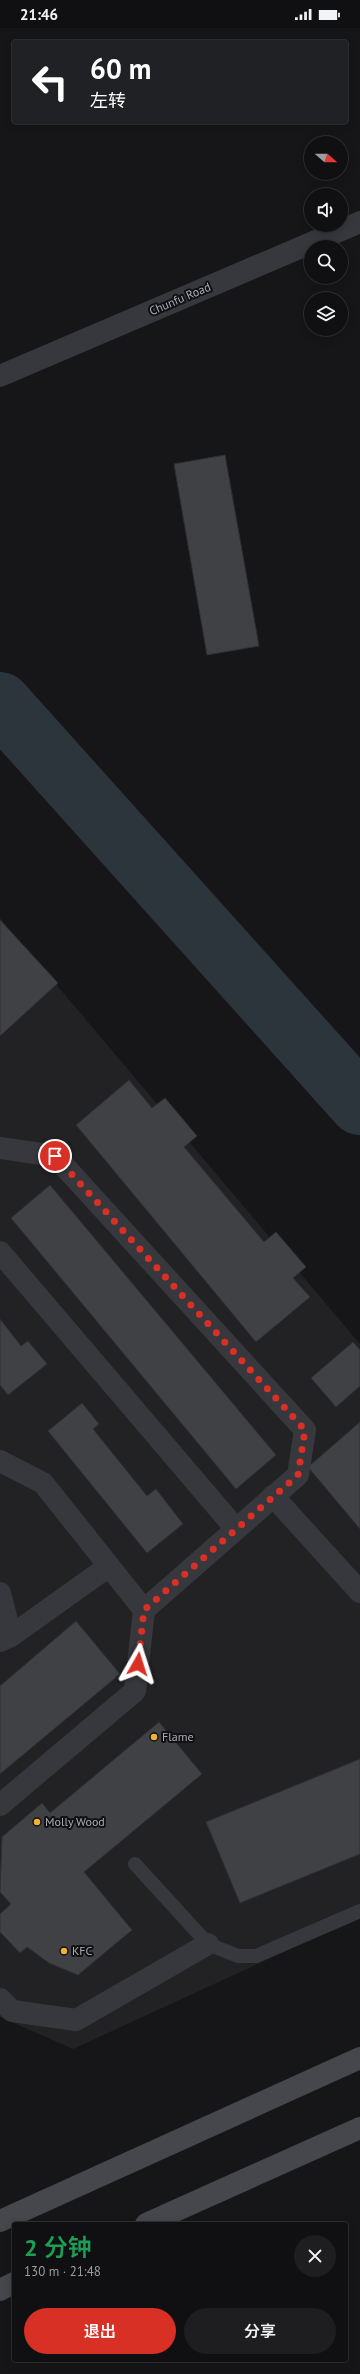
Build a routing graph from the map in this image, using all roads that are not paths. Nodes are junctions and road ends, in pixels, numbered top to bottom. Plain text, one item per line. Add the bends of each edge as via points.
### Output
1 (360, 222) edge
2 (0, 376) edge
3 (0, 1148) edge
4 (0, 1252) edge
5 (0, 1461) edge
6 (273, 1496) junction
7 (236, 1529) junction
8 (109, 1566) junction
9 (360, 1592) edge
10 (0, 1593) edge
11 (144, 1610) junction
12 (6, 1638) edge
13 (0, 1805) edge
14 (135, 1864) dead end
15 (360, 1911) edge
16 (208, 1944) junction
17 (0, 1999) edge
18 (360, 2058) edge
19 (360, 2128) edge
20 (0, 2221) edge
21 (150, 2222) edge
22 (12, 2284) edge
23 (0, 2290) edge

1 - 2 street, Chunfu Road
3 - 6 street via 55,1156 305,1430 298,1475
4 - 7 street
5 - 8 street via 43,1483
6 - 7 street
6 - 9 street
7 - 11 street
8 - 11 street
8 - 12 street
10 - 12 street
11 - 13 street via 135,1691
14 - 16 lane
15 - 16 lane via 256,1956 238,1956
16 - 17 street via 76,2020 12,2011
18 - 20 main road
19 - 21 main road
22 - 23 main road

